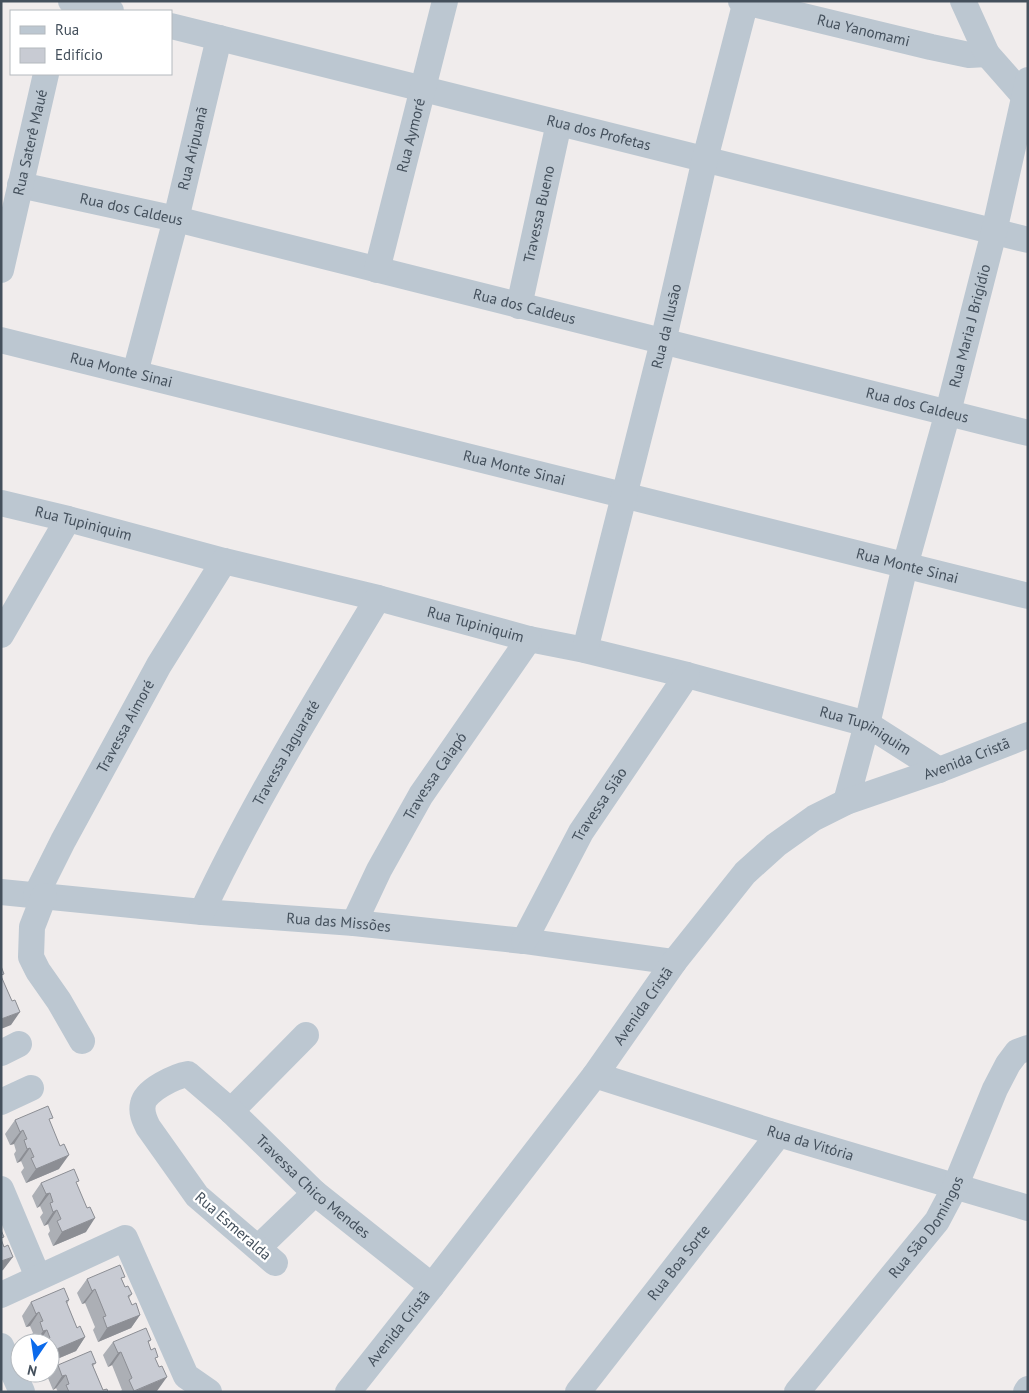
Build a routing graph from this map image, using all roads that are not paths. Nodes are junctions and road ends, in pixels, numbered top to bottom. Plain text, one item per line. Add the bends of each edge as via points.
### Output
1 (71, 1) edge
2 (445, 1) edge
3 (962, 1) edge
4 (744, 2) edge
5 (107, 10) edge
6 (172, 26) edge
7 (219, 38) junction
8 (987, 54) junction
9 (46, 75) edge
10 (1026, 88) edge
11 (423, 89) junction
12 (560, 123) junction
13 (705, 159) junction
14 (20, 185) junction
15 (176, 219) junction
16 (994, 232) junction
17 (1028, 240) edge
18 (1, 270) edge
19 (377, 270) junction
20 (519, 306) junction
21 (1, 340) edge
22 (663, 342) junction
23 (135, 373) junction
24 (948, 412) junction
25 (1028, 433) edge
26 (623, 495) junction
27 (1, 503) edge
28 (68, 519) junction
29 (224, 561) junction
30 (905, 566) junction
31 (1028, 596) edge
32 (378, 598) junction
33 (1, 634) edge
34 (529, 639) junction
35 (585, 650) junction
36 (687, 675) junction
37 (867, 724) junction
38 (1028, 735) edge
39 (939, 770) junction
40 (846, 802) junction
41 (1, 892) edge
42 (40, 896) junction
43 (202, 912) junction
44 (354, 923) junction
45 (524, 941) junction
46 (674, 962) junction
47 (306, 1035) dead end
48 (82, 1041) dead end
49 (1028, 1048) edge
50 (595, 1075) junction
51 (31, 1088) dead end
52 (1, 1102) edge
53 (231, 1111) junction
54 (142, 1114) joint
55 (779, 1134) junction
56 (955, 1187) junction
57 (1, 1189) edge
58 (315, 1193) junction
59 (1028, 1208) edge
60 (38, 1277) junction
61 (432, 1286) junction
62 (1, 1294) edge
63 (1, 1346) edge
64 (207, 1391) edge
65 (22, 1392) edge
66 (348, 1392) edge
67 (578, 1392) edge
68 (797, 1392) edge

1 - 5 street
2 - 11 street, Rua Aymoré
3 - 8 street
4 - 8 street, Rua Yanomami via 968,55
4 - 13 street, Rua da Ilusão
6 - 7 street, Rua dos Profetas
7 - 11 street, Rua dos Profetas
7 - 15 street, Rua Aripuanã
8 - 10 street
9 - 14 street, Rua Saterê Maué
10 - 16 street, Rua Maria J Brigídio
11 - 12 street, Rua dos Profetas
11 - 19 street, Rua Aymoré
12 - 13 street, Rua dos Profetas
12 - 20 street, Travessa Bueno
13 - 16 street, Rua dos Profetas
13 - 22 street, Rua da Ilusão
14 - 15 street, Rua dos Caldeus
14 - 18 street, Rua Saterê Maué
15 - 19 street, Rua dos Caldeus
15 - 23 street, Rua Aripuanã
16 - 17 street, Rua dos Profetas
16 - 24 street, Rua Maria J Brigídio
19 - 20 street, Rua dos Caldeus
20 - 22 street, Rua dos Caldeus
21 - 23 street, Rua Monte Sinai
22 - 24 street, Rua dos Caldeus
22 - 26 street, Rua da Ilusão
23 - 26 street, Rua Monte Sinai
24 - 25 street, Rua dos Caldeus
24 - 30 street, Rua Maria J Brigídio
26 - 30 street, Rua Monte Sinai
26 - 35 street, Rua da Ilusão
27 - 28 street, Rua Tupiniquim
28 - 29 street, Rua Tupiniquim
28 - 33 street
29 - 32 street, Rua Tupiniquim
29 - 42 street, Travessa Aimoré via 159,665 63,841
30 - 31 street, Rua Monte Sinai
30 - 37 street, Rua Maria J Brigídio
32 - 34 street, Rua Tupiniquim
32 - 43 street, Travessa Jaguaraté via 287,750
34 - 35 street, Rua Tupiniquim
34 - 44 street, Travessa Caiapó via 421,795
35 - 36 street, Rua Tupiniquim
36 - 37 street, Rua Tupiniquim
36 - 45 street, Travessa Sião via 581,832
37 - 39 street, Rua Tupiniquim
37 - 40 street, Rua Maria J Brigídio
38 - 39 street, Avenida Cristã
39 - 40 street, Avenida Cristã
40 - 46 street, Avenida Cristã via 814,818 776,845 745,873
41 - 42 street, Rua das Missões
42 - 43 street, Rua das Missões
42 - 48 street, Travessa Aimoré via 32,927 31,957
43 - 44 street, Rua das Missões
44 - 45 street, Rua das Missões
45 - 46 street, Rua das Missões
46 - 50 street, Avenida Cristã
47 - 53 street
49 - 56 street, Rua São Domingos via 1017,1052 1008,1064
50 - 55 street, Rua da Vitória
50 - 61 street, Avenida Cristã
51 - 52 street
53 - 54 street, Travessa Chico Mendes via 188,1074 150,1092 143,1101
53 - 58 street, Travessa Chico Mendes
54 - 58 street, Rua Esmeralda via 197,1196 267,1255
55 - 56 street, Rua da Vitória
55 - 67 street, Rua Boa Sorte
56 - 59 street, Rua da Vitória
56 - 68 street, Rua São Domingos via 948,1204 925,1237
57 - 60 street
58 - 61 street, Travessa Chico Mendes
60 - 62 street
60 - 64 street via 125,1238 186,1376
61 - 66 street, Avenida Cristã
63 - 65 street

